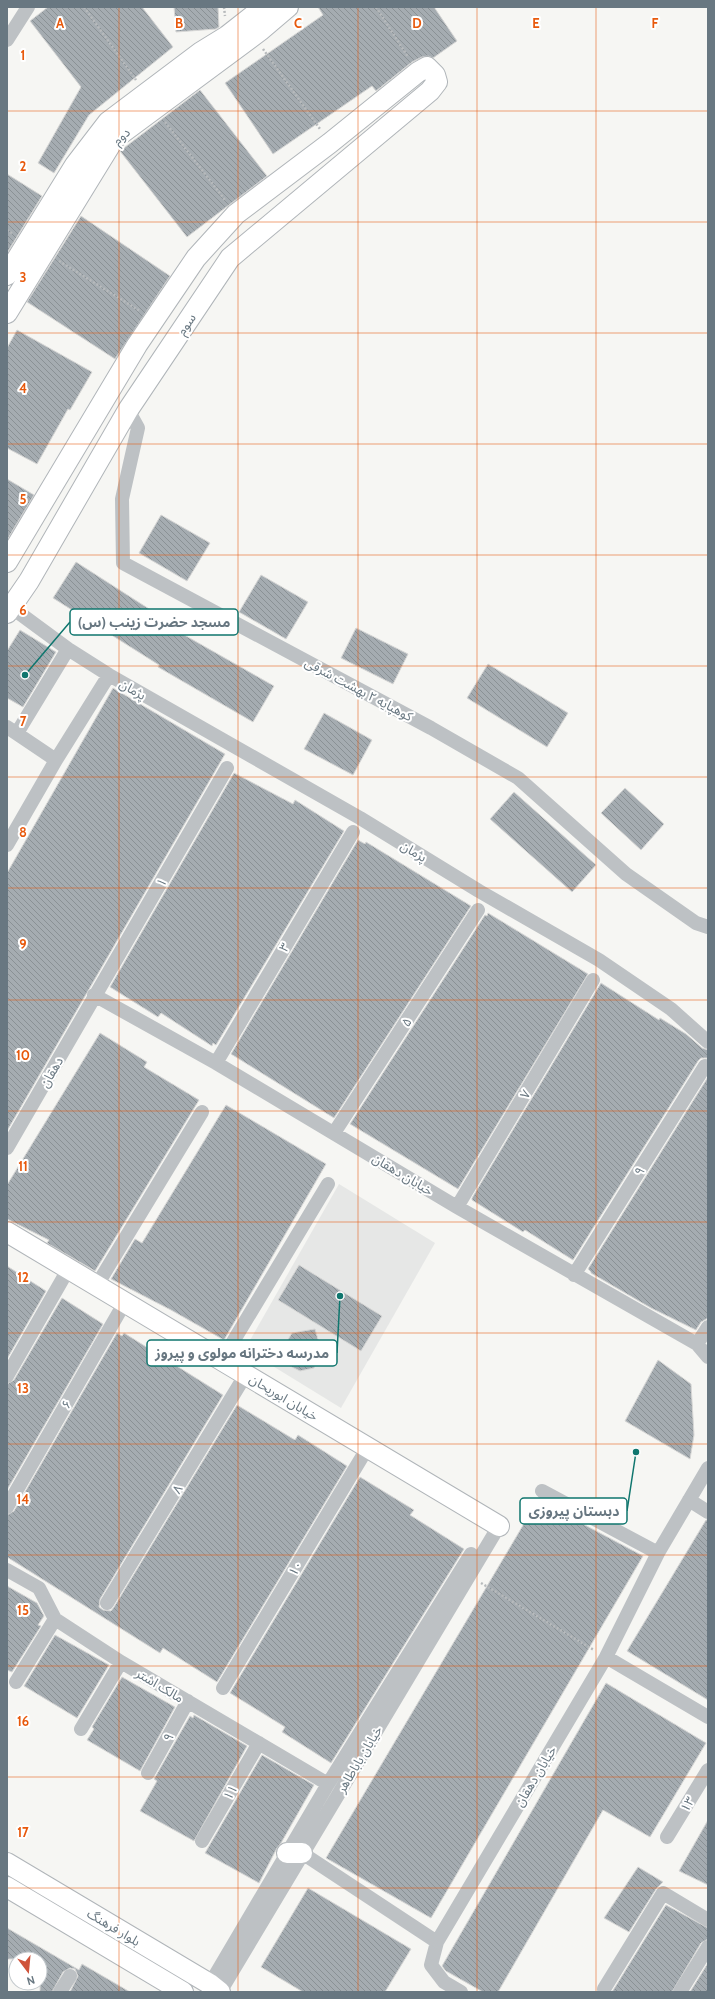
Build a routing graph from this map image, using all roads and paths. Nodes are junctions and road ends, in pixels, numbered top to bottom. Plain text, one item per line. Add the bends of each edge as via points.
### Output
1 (28, 7) edge
2 (84, 7) edge
3 (264, 7) edge
4 (288, 7) edge
5 (376, 7) edge
6 (253, 35) junction
7 (7, 40) edge
8 (418, 72) junction
9 (150, 101) junction
10 (330, 143) junction
11 (236, 214) junction
12 (45, 252) junction
13 (7, 275) edge
14 (7, 313) edge
15 (154, 320) junction
16 (128, 410) junction
17 (7, 562) edge
18 (9, 610) edge
19 (68, 649) junction
20 (109, 675) junction
21 (12, 730) edge
22 (56, 760) junction
23 (227, 768) dead end
24 (353, 832) dead end
25 (7, 844) edge
26 (478, 910) dead end
27 (708, 927) edge
28 (593, 980) dead end
29 (94, 996) junction
30 (708, 1042) edge
31 (216, 1063) junction
32 (705, 1066) dead end
33 (202, 1112) dead end
34 (334, 1133) junction
35 (7, 1148) edge
36 (328, 1184) dead end
37 (457, 1207) junction
38 (9, 1238) edge
39 (68, 1268) junction
40 (574, 1275) junction
41 (97, 1285) junction
42 (125, 1302) junction
43 (708, 1327) edge
44 (697, 1344) junction
45 (708, 1357) edge
46 (222, 1360) junction
47 (246, 1374) junction
48 (7, 1376) edge
49 (368, 1448) junction
50 (708, 1468) edge
51 (542, 1491) dead end
52 (690, 1500) junction
53 (7, 1507) edge
54 (708, 1512) edge
55 (495, 1524) junction
56 (658, 1553) junction
57 (7, 1570) edge
58 (469, 1576) junction
59 (107, 1603) dead end
60 (55, 1619) junction
61 (606, 1657) junction
62 (121, 1662) junction
63 (16, 1682) dead end
64 (223, 1688) dead end
65 (188, 1701) junction
66 (708, 1717) edge
67 (81, 1729) dead end
68 (259, 1743) junction
69 (708, 1770) edge
70 (148, 1773) dead end
71 (328, 1784) junction
72 (667, 1837) dead end
73 (202, 1841) dead end
74 (294, 1853) junction
75 (7, 1863) edge
76 (7, 1887) edge
77 (708, 1920) edge
78 (436, 1942) junction
79 (708, 1947) edge
80 (70, 1976) dead end
81 (604, 1988) dead end
82 (215, 1990) edge
83 (60, 1992) edge
84 (183, 1992) edge
85 (461, 1992) edge
86 (680, 1992) edge

1 - 7 street
2 - 9 path
3 - 9 street, دوم via 227,36 201,52
4 - 6 street, دوم
5 - 8 path
6 - 9 street, دوم
6 - 10 path
8 - 10 street
8 - 16 street, سوم via 427,67 435,75 436,85 230,258
9 - 11 path
9 - 12 street, دوم via 114,139
9 - 13 street, دوم via 108,122 75,165
10 - 11 street
11 - 15 street via 196,258
12 - 14 street, دوم
12 - 15 path
15 - 17 street
16 - 18 street, سوم via 29,581
16 - 27 street, کوهپایه ۲ بهشت شرقی via 138,428 122,499 123,563 431,728 518,778 626,874 696,923
18 - 19 street, پژمان
19 - 20 street, پژمان
19 - 21 street
20 - 22 street, پژمان
20 - 30 street, پژمان via 360,818 599,960 671,1009
21 - 22 street
22 - 25 street, پژمان
23 - 29 street, ۱
24 - 31 street, ۳
26 - 34 street, ۵
28 - 37 street, ۷
29 - 31 street, خیابان دهقان
29 - 35 street, دهقان
31 - 34 street, خیابان دهقان
32 - 40 street, ۹
33 - 41 street
34 - 37 street, خیابان دهقان
36 - 46 street
37 - 40 street, خیابان دهقان
38 - 39 street, خیابان ابوریحان
39 - 41 street, خیابان ابوریحان
39 - 48 street
40 - 44 street, خیابان دهقان
41 - 42 street, خیابان ابوریحان
42 - 46 street, خیابان ابوریحان
42 - 53 street, ۶
43 - 44 street
44 - 45 street, خیابان دهقان
46 - 47 street, خیابان ابوریحان
47 - 49 street, خیابان ابوریحان
47 - 59 street, ۸
49 - 55 street, خیابان ابوریحان
49 - 64 street, ۱۰
50 - 52 street, خیابان دهقان
51 - 56 street
52 - 54 street
52 - 56 street, خیابان دهقان
55 - 58 street, خیابان باباطاهر
55 - 71 street, خیابان باباطاهر
56 - 61 street, خیابان دهقان
57 - 60 street, مالک اشتر via 39,1588
58 - 61 path
58 - 74 street, خیابان باباطاهر
60 - 62 street, مالک اشتر
60 - 63 street
61 - 66 street
61 - 78 street, خیابان دهقان
62 - 65 street, مالک اشتر
62 - 67 street
65 - 68 street, مالک اشتر
65 - 70 street, ۹
68 - 71 street, مالک اشتر
68 - 73 street, ۱۱
69 - 72 street, ۱۳
71 - 74 street, خیابان باباطاهر
74 - 78 street
74 - 82 street, خیابان باباطاهر
75 - 82 street, بلوار فرهنگ
76 - 84 street, بلوار فرهنگ
77 - 81 street via 663,1893
78 - 85 street, خیابان دهقان via 431,1965 444,1982
79 - 86 street
80 - 83 street

